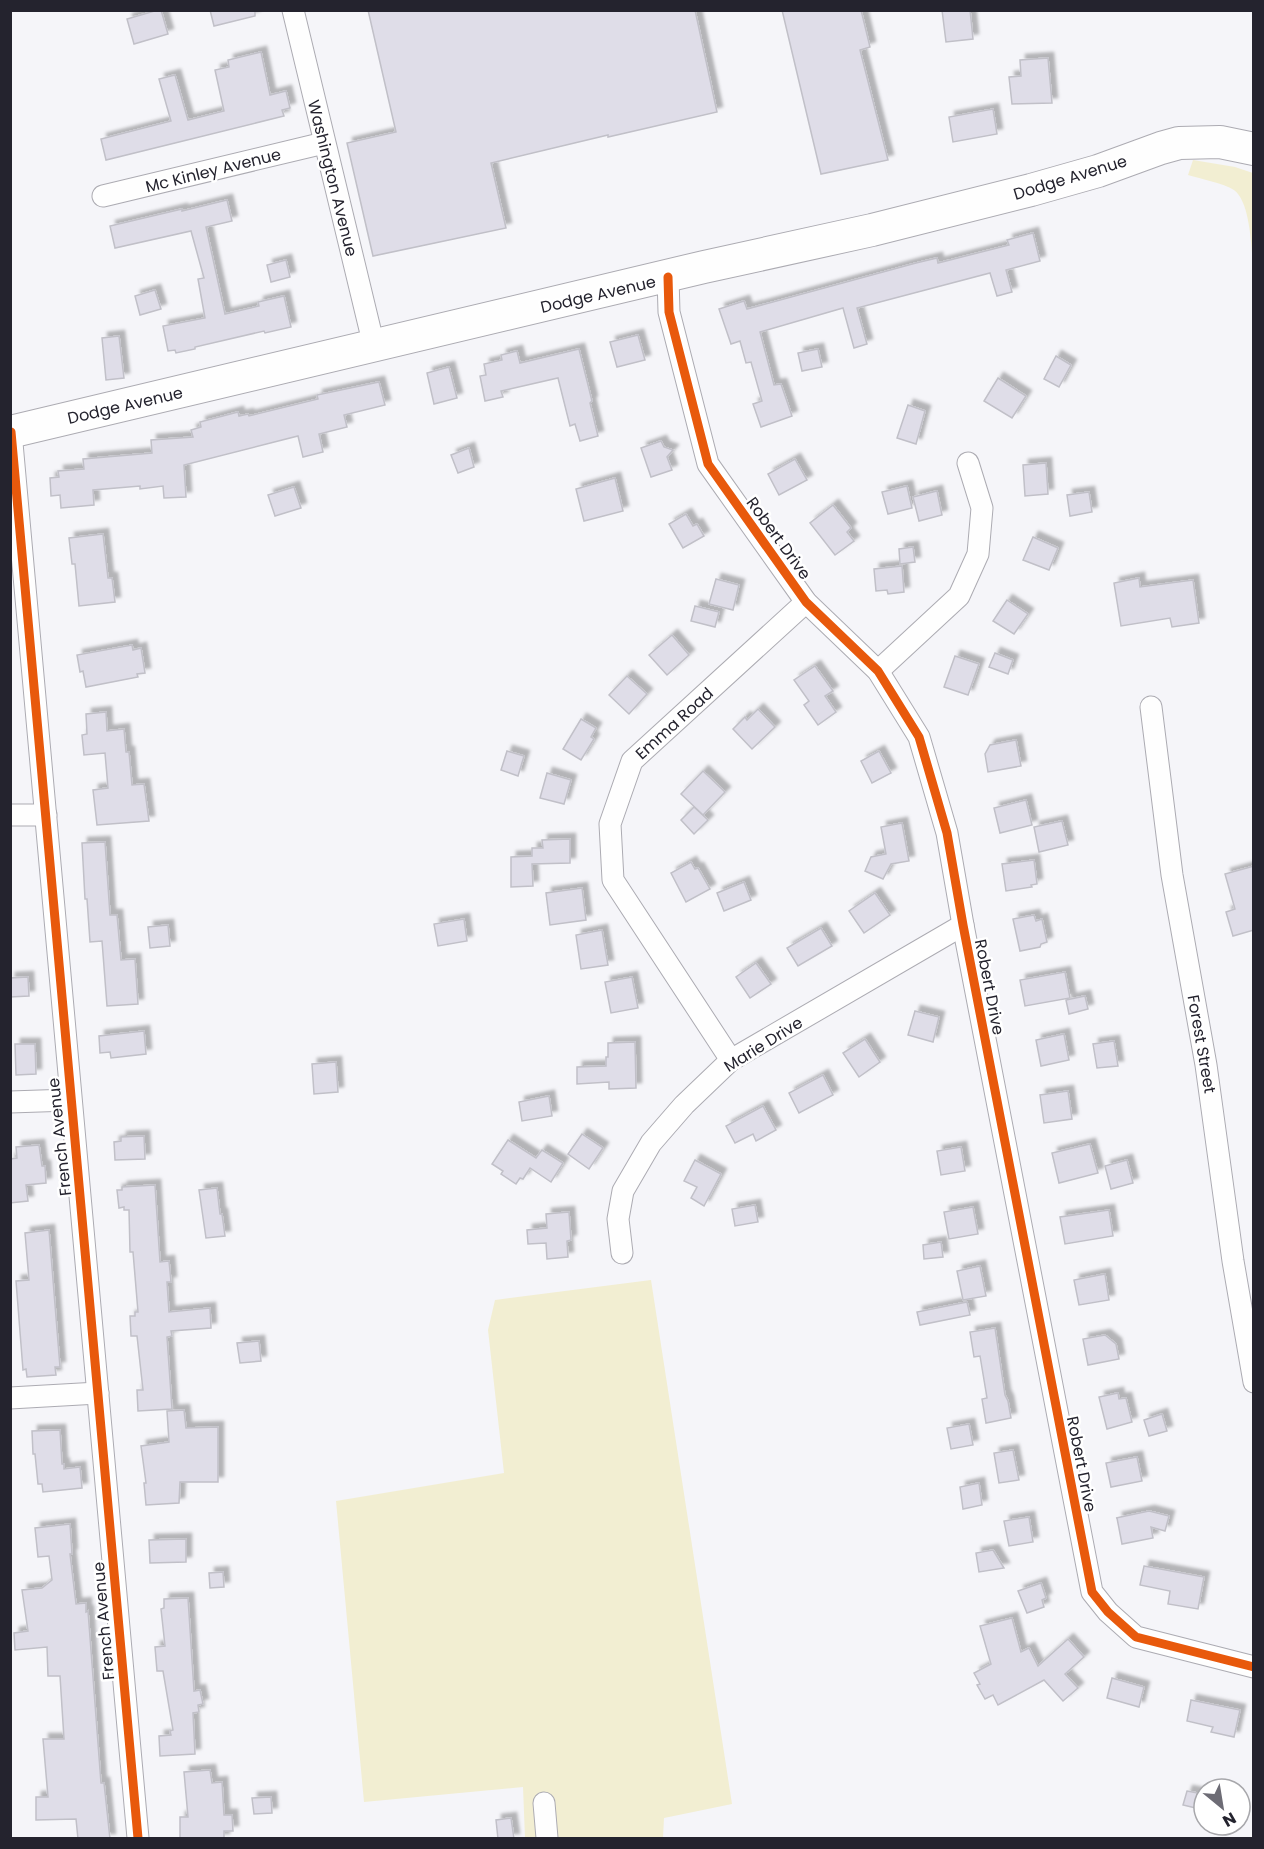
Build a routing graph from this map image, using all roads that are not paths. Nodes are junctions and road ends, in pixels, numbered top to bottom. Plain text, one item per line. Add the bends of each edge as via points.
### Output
1 (293, 10) edge
2 (324, 142) junction
3 (1254, 149) edge
4 (103, 196) dead end
5 (668, 277) junction
6 (374, 346) junction
7 (11, 432) edge
8 (968, 463) dead end
9 (806, 602) junction
10 (878, 671) junction
11 (1151, 707) dead end
12 (10, 815) edge
13 (46, 815) junction
14 (963, 925) junction
15 (731, 1060) junction
16 (70, 1100) junction
17 (10, 1102) edge
18 (622, 1253) dead end
19 (1254, 1382) edge
20 (98, 1393) junction
21 (10, 1398) edge
22 (1254, 1667) edge
23 (544, 1803) dead end
24 (138, 1839) edge
25 (547, 1839) edge

1 - 2 street, Washington Avenue
2 - 4 street, Mc Kinley Avenue
2 - 6 street, Washington Avenue
3 - 5 main road, Dodge Avenue via 1220,142 1179,143 1031,190
5 - 6 main road, Dodge Avenue
5 - 9 street, Robert Drive via 669,312 708,465
6 - 7 main road, Dodge Avenue
7 - 13 street, French Avenue
8 - 10 street via 982,508 978,554 959,596
9 - 10 street, Robert Drive
9 - 15 street, Emma Road via 632,761 610,824 613,880
10 - 14 street, Robert Drive via 919,737 947,833
11 - 19 street, Forest Street via 1172,875 1206,1065
12 - 13 street
13 - 16 street, French Avenue
14 - 15 street, Marie Drive
14 - 22 street, Robert Drive via 1092,1592 1136,1637
15 - 18 street, Marie Drive via 651,1143 623,1191 618,1219
16 - 17 street
16 - 20 street, French Avenue
20 - 21 street
20 - 24 street, French Avenue
23 - 25 street

